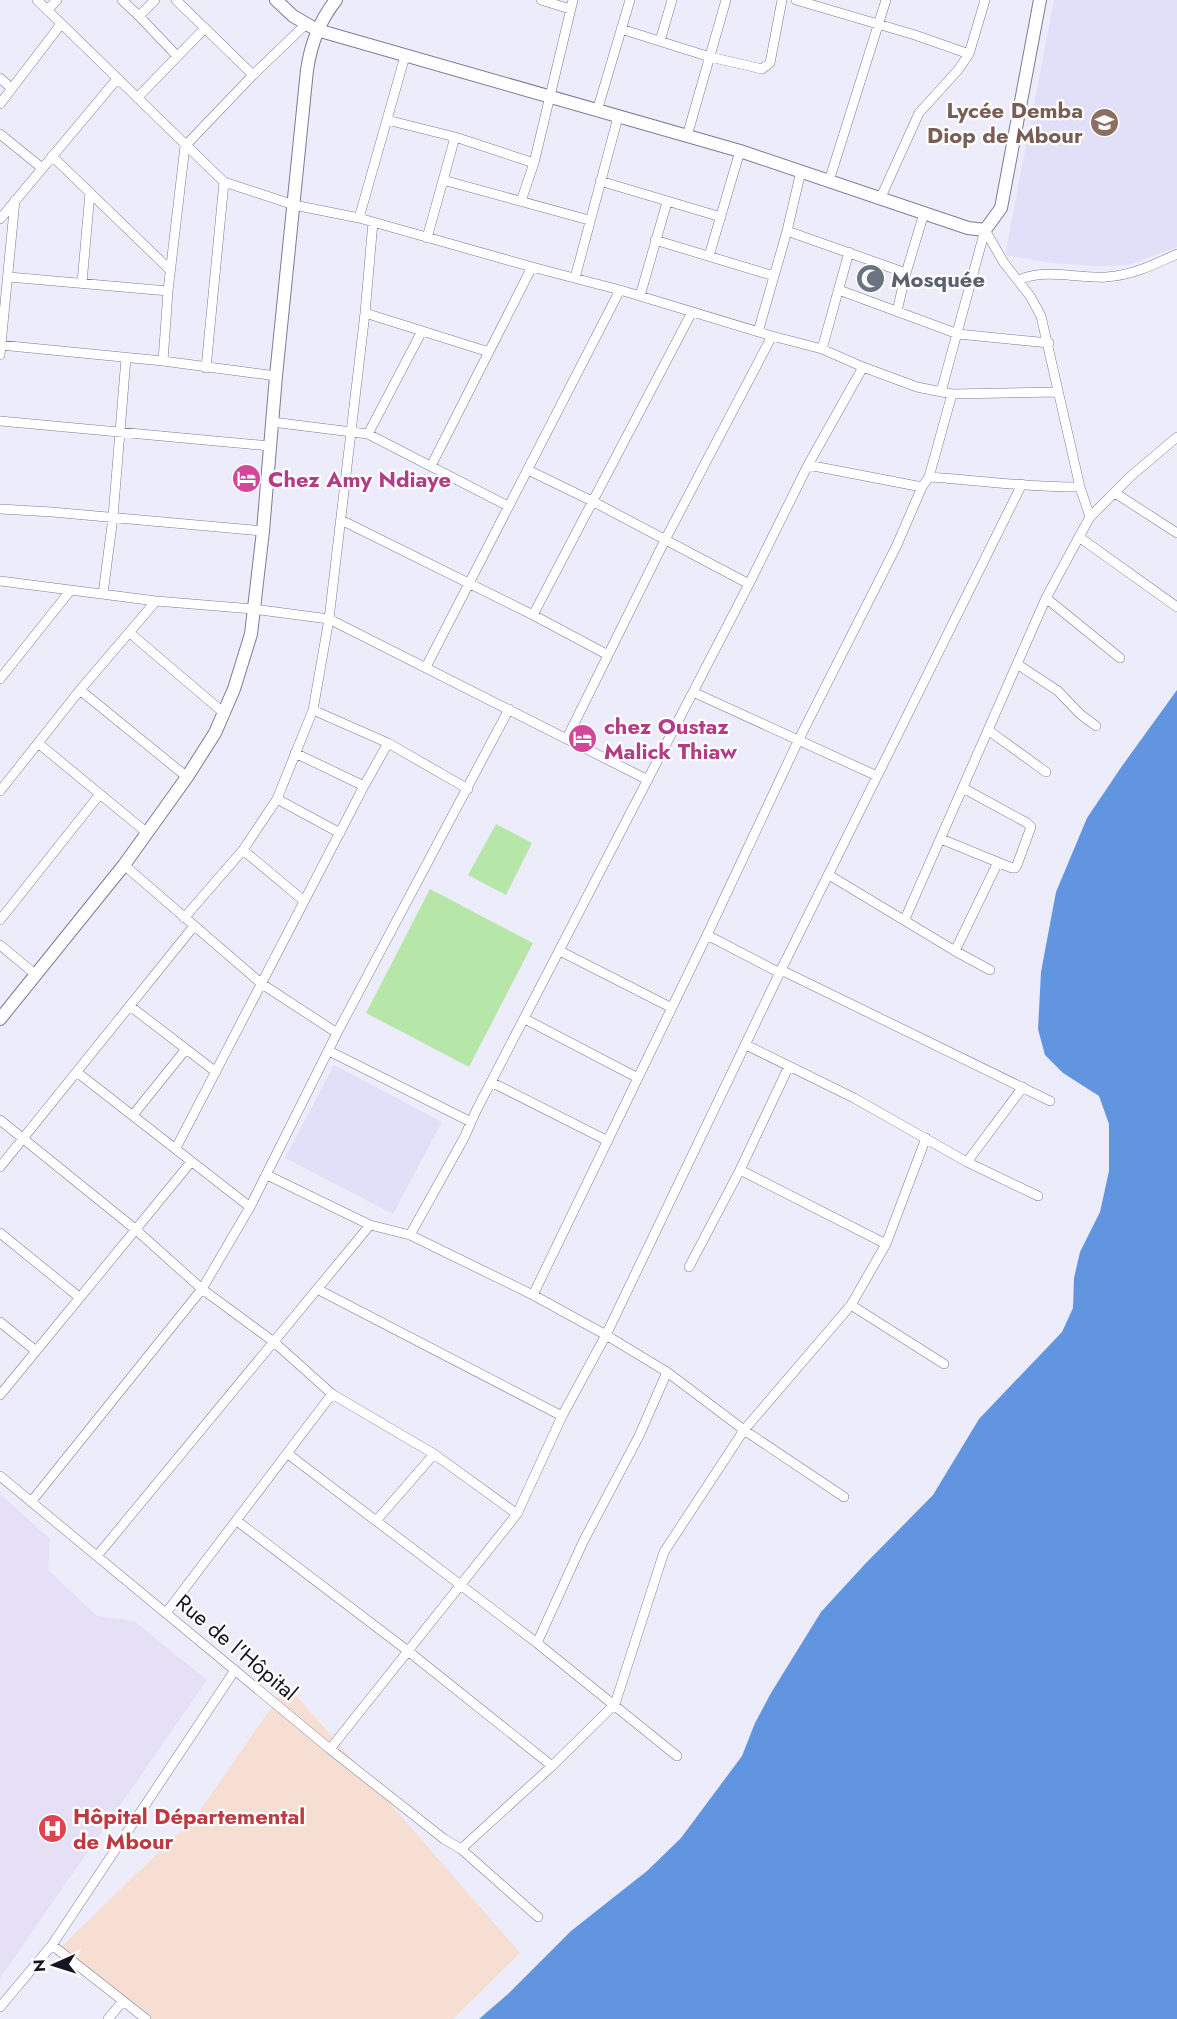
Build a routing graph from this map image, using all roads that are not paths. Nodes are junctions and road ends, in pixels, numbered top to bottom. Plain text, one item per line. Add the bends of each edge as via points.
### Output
1 (37, 0) edge
2 (57, 0) edge
3 (123, 0) edge
4 (155, 0) edge
5 (176, 0) edge
6 (276, 0) edge
7 (336, 0) edge
8 (541, 0) edge
9 (630, 0) edge
10 (672, 0) edge
11 (726, 0) edge
12 (782, 0) edge
13 (796, 0) edge
14 (886, 0) edge
15 (985, 0) edge
16 (1040, 0) edge
17 (571, 5) edge
18 (47, 10) junction
19 (139, 16) junction
20 (61, 24) junction
21 (879, 25) junction
22 (311, 27) junction
23 (205, 28) junction
24 (621, 29) junction
25 (660, 41) junction
26 (969, 54) junction
27 (177, 56) junction
28 (405, 56) junction
29 (710, 57) junction
30 (253, 75) junction
31 (0, 78) edge
32 (117, 79) junction
33 (11, 88) junction
34 (549, 98) junction
35 (137, 99) junction
36 (0, 104) edge
37 (597, 111) junction
38 (618, 117) junction
39 (387, 120) junction
40 (0, 134) edge
41 (687, 136) junction
42 (455, 138) junction
43 (185, 146) junction
44 (740, 152) junction
45 (52, 156) junction
46 (534, 163) junction
47 (42, 168) junction
48 (801, 171) junction
49 (443, 180) junction
50 (600, 181) junction
51 (829, 181) junction
52 (224, 182) junction
53 (90, 192) junction
54 (881, 197) junction
55 (15, 200) junction
56 (521, 201) junction
57 (667, 201) junction
58 (294, 205) junction
59 (924, 213) junction
60 (359, 218) junction
61 (721, 218) junction
62 (0, 219) edge
63 (589, 220) junction
64 (373, 222) junction
65 (985, 230) junction
66 (787, 231) junction
67 (427, 238) junction
68 (655, 240) junction
69 (0, 242) edge
70 (10, 250) junction
71 (849, 252) junction
72 (709, 256) junction
73 (1176, 256) edge
74 (532, 267) junction
75 (170, 270) junction
76 (906, 273) junction
77 (774, 276) junction
78 (9, 277) junction
79 (575, 278) junction
80 (1019, 280) junction
81 (82, 283) junction
82 (620, 290) junction
83 (839, 290) junction
84 (168, 291) junction
85 (640, 296) junction
86 (897, 311) junction
87 (692, 312) junction
88 (365, 313) junction
89 (422, 331) junction
90 (758, 332) junction
91 (958, 334) junction
92 (772, 336) junction
93 (1049, 343) junction
94 (0, 345) edge
95 (822, 349) junction
96 (489, 352) junction
97 (0, 355) edge
98 (126, 358) junction
99 (163, 361) junction
100 (862, 367) junction
101 (206, 368) junction
102 (276, 376) junction
103 (941, 392) junction
104 (1058, 392) junction
105 (952, 394) junction
106 (0, 421) edge
107 (272, 422) junction
108 (119, 432) junction
109 (351, 432) junction
110 (368, 434) junction
111 (1177, 438) edge
112 (270, 446) junction
113 (808, 465) junction
114 (431, 466) junction
115 (528, 470) junction
116 (928, 477) junction
117 (1022, 484) junction
118 (922, 487) junction
119 (1080, 488) junction
120 (1115, 493) junction
121 (592, 501) junction
122 (508, 506) junction
123 (0, 509) edge
124 (113, 517) junction
125 (1090, 517) junction
126 (341, 520) junction
127 (263, 531) junction
128 (1177, 533) edge
129 (1078, 537) junction
130 (665, 540) junction
131 (2, 584) edge
132 (749, 584) junction
133 (469, 585) junction
134 (70, 591) junction
135 (103, 594) junction
136 (1046, 598) junction
137 (156, 601) junction
138 (1177, 607) edge
139 (253, 609) junction
140 (533, 615) junction
141 (329, 619) junction
142 (130, 633) junction
143 (608, 656) junction
144 (1120, 658) dead end
145 (1017, 664) junction
146 (426, 667) junction
147 (0, 679) edge
148 (80, 690) junction
149 (693, 692) junction
150 (509, 709) junction
151 (313, 710) junction
152 (225, 714) junction
153 (1096, 726) dead end
154 (988, 730) junction
155 (567, 738) junction
156 (799, 739) junction
157 (38, 743) junction
158 (388, 743) junction
159 (295, 753) junction
160 (1046, 772) dead end
161 (877, 776) junction
162 (187, 777) junction
163 (648, 780) junction
164 (2, 784) edge
165 (364, 786) junction
166 (963, 788) junction
167 (468, 789) junction
168 (100, 794) junction
169 (277, 799) junction
170 (146, 832) junction
171 (340, 833) junction
172 (941, 839) junction
173 (243, 850) junction
174 (998, 862) junction
175 (124, 865) junction
176 (830, 875) junction
177 (304, 901) junction
178 (184, 918) junction
179 (905, 919) junction
180 (0, 920) edge
181 (194, 926) junction
182 (707, 934) junction
183 (0, 945) edge
184 (560, 951) junction
185 (955, 951) junction
186 (990, 970) dead end
187 (780, 971) junction
188 (35, 974) junction
189 (262, 984) junction
190 (130, 1006) junction
191 (672, 1008) junction
192 (0, 1019) edge
193 (525, 1019) junction
194 (337, 1033) junction
195 (746, 1045) junction
196 (186, 1049) junction
197 (329, 1051) junction
198 (789, 1066) junction
199 (216, 1072) junction
200 (78, 1073) junction
201 (638, 1078) junction
202 (493, 1083) junction
203 (1023, 1087) junction
204 (1050, 1101) dead end
205 (133, 1115) junction
206 (0, 1120) edge
207 (471, 1122) junction
208 (21, 1138) junction
209 (926, 1138) junction
210 (608, 1142) junction
211 (176, 1148) junction
212 (190, 1162) junction
213 (967, 1162) junction
214 (0, 1167) edge
215 (740, 1170) junction
216 (267, 1175) junction
217 (1038, 1196) dead end
218 (250, 1207) junction
219 (370, 1226) junction
220 (135, 1229) junction
221 (0, 1233) edge
222 (410, 1235) junction
223 (885, 1245) junction
224 (689, 1267) dead end
225 (202, 1289) junction
226 (317, 1289) junction
227 (533, 1295) junction
228 (79, 1297) junction
229 (851, 1305) junction
230 (0, 1322) edge
231 (606, 1335) junction
232 (274, 1342) junction
233 (36, 1351) junction
234 (944, 1364) dead end
235 (668, 1372) junction
236 (332, 1394) junction
237 (0, 1395) edge
238 (562, 1416) junction
239 (744, 1430) junction
240 (288, 1454) junction
241 (434, 1454) junction
242 (0, 1476) edge
243 (844, 1497) dead end
244 (31, 1502) junction
245 (517, 1514) junction
246 (237, 1521) junction
247 (375, 1521) junction
248 (97, 1556) junction
249 (460, 1586) junction
250 (166, 1613) junction
251 (537, 1642) junction
252 (408, 1651) junction
253 (235, 1670) junction
254 (615, 1704) junction
255 (330, 1749) junction
256 (677, 1756) dead end
257 (552, 1766) junction
258 (457, 1847) junction
259 (538, 1917) dead end
260 (52, 1945) junction
261 (2, 2001) edge
262 (123, 2001) junction
263 (108, 2019) edge
264 (146, 2019) edge

1 - 18 street
2 - 18 street
3 - 19 street
4 - 19 street
5 - 23 street
6 - 22 main road
7 - 22 main road
8 - 17 street
9 - 24 street
10 - 25 street
11 - 29 street
12 - 29 street via 768,66 756,69
13 - 21 street
14 - 21 street
15 - 26 street
16 - 65 main road via 1001,208
17 - 34 street
18 - 20 street
19 - 27 street
20 - 32 street
20 - 33 street
21 - 26 street
21 - 51 street
22 - 28 main road
22 - 30 street
22 - 58 main road
23 - 27 street
23 - 30 street
24 - 25 street
24 - 37 street
25 - 29 street
26 - 54 street via 919,113
27 - 35 street
28 - 34 main road
28 - 39 street
29 - 41 street
30 - 43 street
31 - 33 street
32 - 35 street
32 - 45 street
33 - 36 street
34 - 37 main road
34 - 46 street
35 - 43 street
37 - 38 main road
38 - 41 main road
38 - 50 street
39 - 42 street
39 - 60 street
40 - 47 street
41 - 44 main road
42 - 46 street
42 - 49 street
43 - 52 street
43 - 75 street
44 - 48 main road
44 - 61 street
45 - 47 street
45 - 53 street
46 - 56 street
47 - 55 street
48 - 51 main road
48 - 66 street
49 - 56 street
49 - 67 street
50 - 57 street
50 - 63 street
51 - 54 main road
52 - 58 street
52 - 101 street
53 - 75 street
53 - 81 street
54 - 59 main road
55 - 62 street
55 - 70 street
56 - 63 street
57 - 61 street
57 - 68 street
58 - 60 street
58 - 102 main road
59 - 65 main road
59 - 76 street
60 - 64 street
61 - 72 street
63 - 79 street
64 - 67 street
64 - 88 street
65 - 80 street
65 - 91 street
66 - 71 street
66 - 77 street
67 - 74 street
68 - 72 street
68 - 85 street
69 - 70 street
70 - 78 street
71 - 76 street
71 - 83 street
72 - 77 street
73 - 80 street via 1124,275 1042,275
74 - 79 street
74 - 96 street
75 - 84 street
76 - 86 street
77 - 90 street
78 - 81 street
78 - 94 street
79 - 82 street
80 - 93 street via 1041,316
81 - 84 street
82 - 85 street
82 - 115 street
83 - 86 street
83 - 95 street
84 - 99 street
85 - 87 street
86 - 91 street
87 - 90 street
87 - 121 street
88 - 89 street
88 - 109 street
89 - 96 street
89 - 110 street
90 - 92 street
91 - 93 street
91 - 103 street
92 - 95 street
92 - 130 street
93 - 104 street
94 - 97 street
94 - 98 street
95 - 100 street
96 - 114 street
98 - 99 street
98 - 108 street
99 - 101 street
100 - 103 street
100 - 113 street
101 - 102 street
102 - 107 main road
103 - 105 street
104 - 105 street
104 - 119 street
105 - 116 street
106 - 108 street
107 - 109 street
107 - 112 main road
108 - 112 street
108 - 124 street
109 - 110 street
109 - 126 street
110 - 114 street
111 - 120 street
112 - 127 main road
113 - 118 street
113 - 132 street
114 - 122 street
115 - 121 street
115 - 122 street
116 - 117 street
116 - 118 street
117 - 119 street
117 - 161 street
118 - 156 street
119 - 125 street
120 - 125 street
120 - 128 street
121 - 130 street
121 - 140 street
122 - 133 street
123 - 124 street
124 - 127 street
124 - 135 street
125 - 129 street
126 - 133 street
126 - 141 street
127 - 139 main road
129 - 136 street
129 - 138 street
130 - 132 street
130 - 143 street
131 - 134 street
132 - 149 street
133 - 140 street
133 - 146 street
134 - 135 street
134 - 147 street
135 - 137 street
136 - 144 street
136 - 145 street
137 - 139 street
137 - 142 street
139 - 141 street
139 - 152 main road via 251,634
140 - 143 street
141 - 146 street
141 - 151 street
142 - 148 street
142 - 152 street
143 - 155 street
145 - 153 street via 1058,691
145 - 154 street
146 - 150 street
148 - 157 street
148 - 162 street
149 - 156 street
149 - 163 street
150 - 155 street
150 - 167 street
151 - 158 street
151 - 159 street
152 - 162 main road
154 - 160 street
154 - 166 street
155 - 163 street
156 - 161 street
156 - 182 street
157 - 164 street
157 - 168 street
158 - 165 street
158 - 167 street
159 - 165 street
159 - 169 street
161 - 176 street
162 - 170 main road
163 - 184 street
165 - 171 street
166 - 172 street
166 - 174 street via 1031,827 1016,868
167 - 194 street
168 - 170 street
168 - 180 street
169 - 171 street
169 - 173 street
170 - 175 main road
171 - 177 street
172 - 174 street
172 - 179 street
173 - 177 street
173 - 178 street
174 - 185 street
175 - 178 street
175 - 188 main road
176 - 179 street
176 - 187 street
177 - 189 street
178 - 181 street
179 - 185 street
181 - 189 street
181 - 190 street
182 - 187 street
182 - 191 street
183 - 188 street
184 - 191 street
184 - 193 street
185 - 186 street
187 - 195 street
187 - 203 street
188 - 192 main road
189 - 194 street
189 - 199 street
190 - 196 street
190 - 200 street
191 - 201 street
193 - 201 street
193 - 202 street
194 - 197 street
195 - 198 street
195 - 231 street
196 - 199 street
196 - 205 street
197 - 207 street
197 - 216 street
198 - 209 street
198 - 215 street
199 - 211 street
200 - 205 street
200 - 208 street
201 - 210 street
202 - 207 street
202 - 210 street
203 - 204 street
203 - 213 street
205 - 211 street
206 - 208 street
207 - 222 street
208 - 214 street
208 - 220 street
209 - 213 street
209 - 223 street
210 - 227 street
211 - 212 street
212 - 218 street
212 - 220 street
213 - 217 street
215 - 223 street
215 - 224 street
216 - 218 street
216 - 219 street
218 - 225 street
219 - 222 street
219 - 226 street
220 - 225 street
220 - 228 street
221 - 228 street
222 - 227 street
223 - 229 street
225 - 232 street
225 - 244 street
226 - 232 street
226 - 238 street
227 - 231 street
228 - 233 street
229 - 234 street
229 - 239 street
230 - 233 street
231 - 235 street
231 - 238 street
232 - 236 street
232 - 248 street
233 - 237 street
235 - 239 street
235 - 251 street
236 - 240 street
236 - 241 street
238 - 245 street
239 - 243 street
239 - 254 street via 664,1552
240 - 246 street
240 - 247 street
241 - 245 street
241 - 247 street
242 - 244 street, Rue de l'Hôpital
244 - 248 street, Rue de l'Hôpital
245 - 249 street
246 - 250 street
246 - 252 street
247 - 249 street
248 - 250 street, Rue de l'Hôpital
249 - 251 street
249 - 252 street
250 - 253 street, Rue de l'Hôpital
251 - 254 street
252 - 255 street
252 - 257 street
253 - 255 street, Rue de l'Hôpital
253 - 260 street
254 - 256 street
254 - 257 street
255 - 258 street, Rue de l'Hôpital
257 - 258 street
258 - 259 street, Rue de l'Hôpital
260 - 261 street
260 - 262 street
262 - 263 street
262 - 264 street

